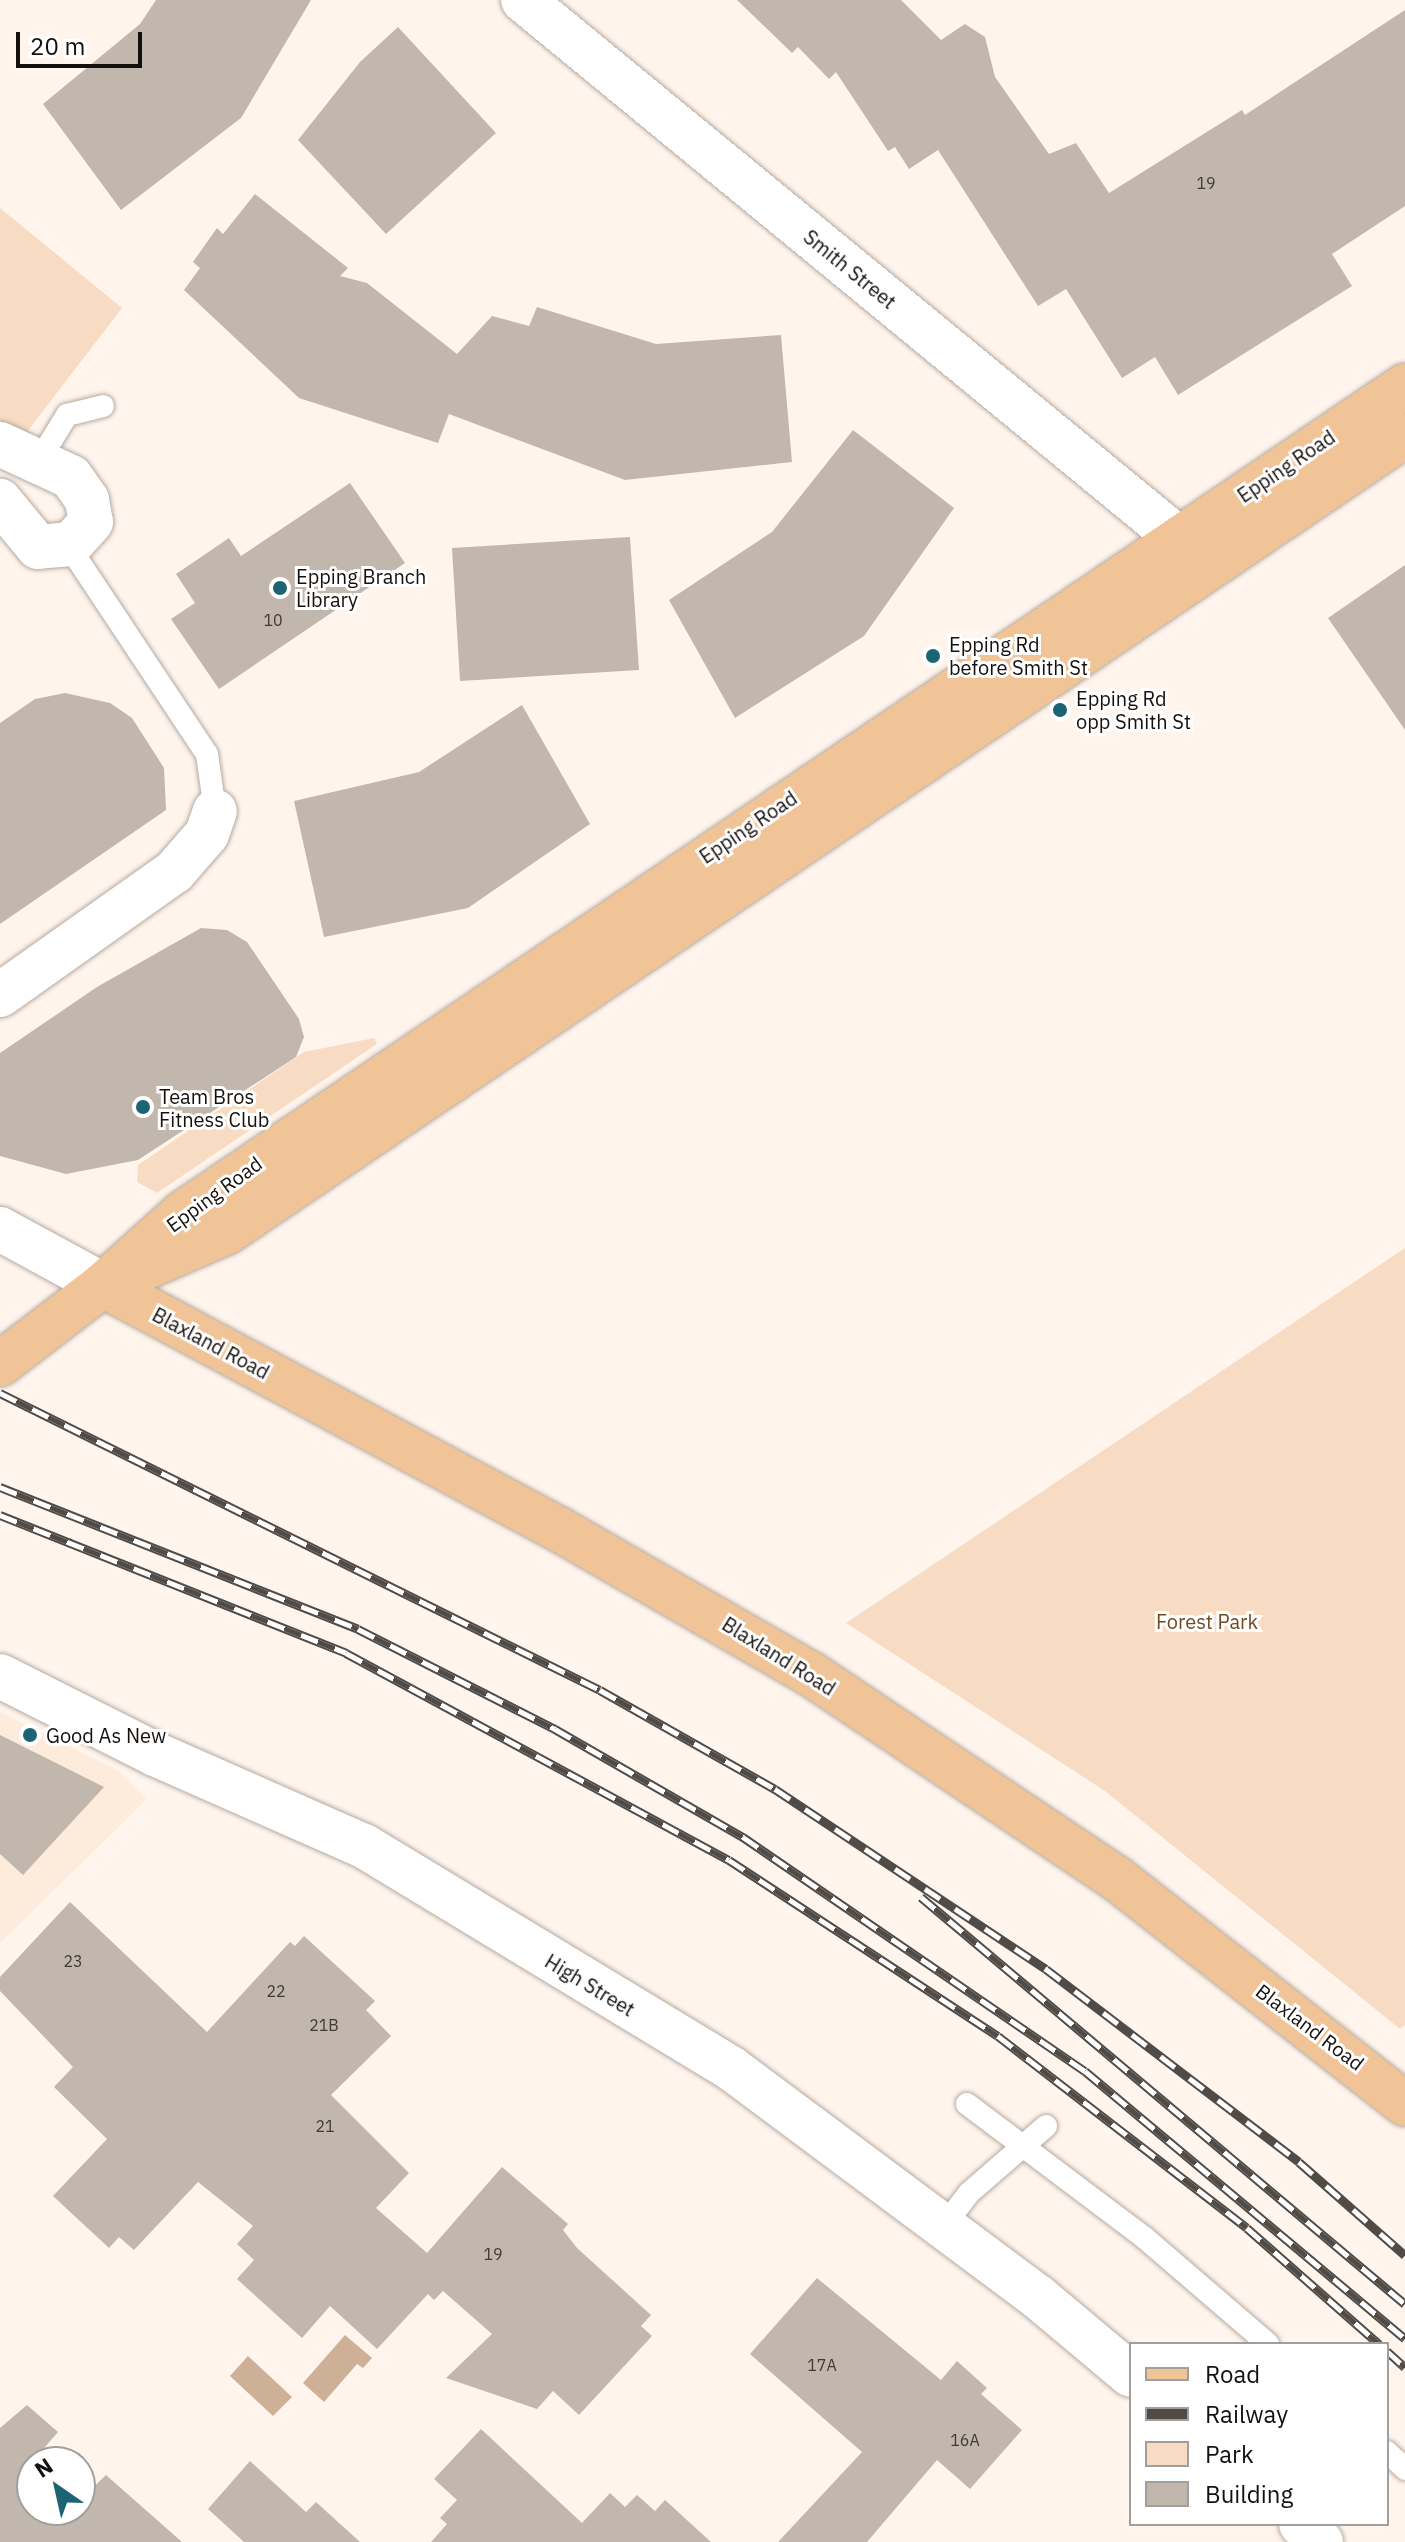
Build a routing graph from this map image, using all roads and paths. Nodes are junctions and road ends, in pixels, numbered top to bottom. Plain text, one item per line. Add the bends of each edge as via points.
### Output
1 (523, 0) edge
2 (1405, 386) edge
3 (103, 406) dead end
4 (1405, 435) edge
5 (0, 444) edge
6 (40, 459) junction
7 (0, 501) edge
8 (1178, 538) junction
9 (68, 545) junction
10 (215, 811) joint
11 (0, 995) edge
12 (0, 1229) edge
13 (103, 1285) junction
14 (0, 1364) edge
15 (0, 1676) edge
16 (967, 2104) dead end
17 (1405, 2104) edge
18 (1046, 2126) dead end
19 (1024, 2149) junction
20 (943, 2227) junction
21 (1266, 2342) edge
22 (1129, 2373) edge
23 (1389, 2454) edge
24 (1405, 2469) edge
25 (1303, 2526) edge
26 (1321, 2542) edge

1 - 8 street, Smith Street
2 - 8 main road, Epping Road
3 - 6 lane via 67,415
4 - 13 main road, Epping Road via 227,1232
5 - 6 street
6 - 9 street via 71,477 91,512 86,530
7 - 9 street via 38,547
8 - 13 main road, Epping Road via 183,1213
9 - 10 lane via 207,754
10 - 11 street via 207,834 174,872
12 - 13 street
13 - 14 main road, Epping Road
13 - 17 main road, Blaxland Road via 562,1531 811,1674 1116,1878
15 - 20 street, High Street via 155,1754 364,1846 732,2069
16 - 19 lane
18 - 19 lane
19 - 20 lane via 969,2193
19 - 21 lane via 1146,2239
20 - 22 street, High Street
23 - 24 lane
25 - 26 street

